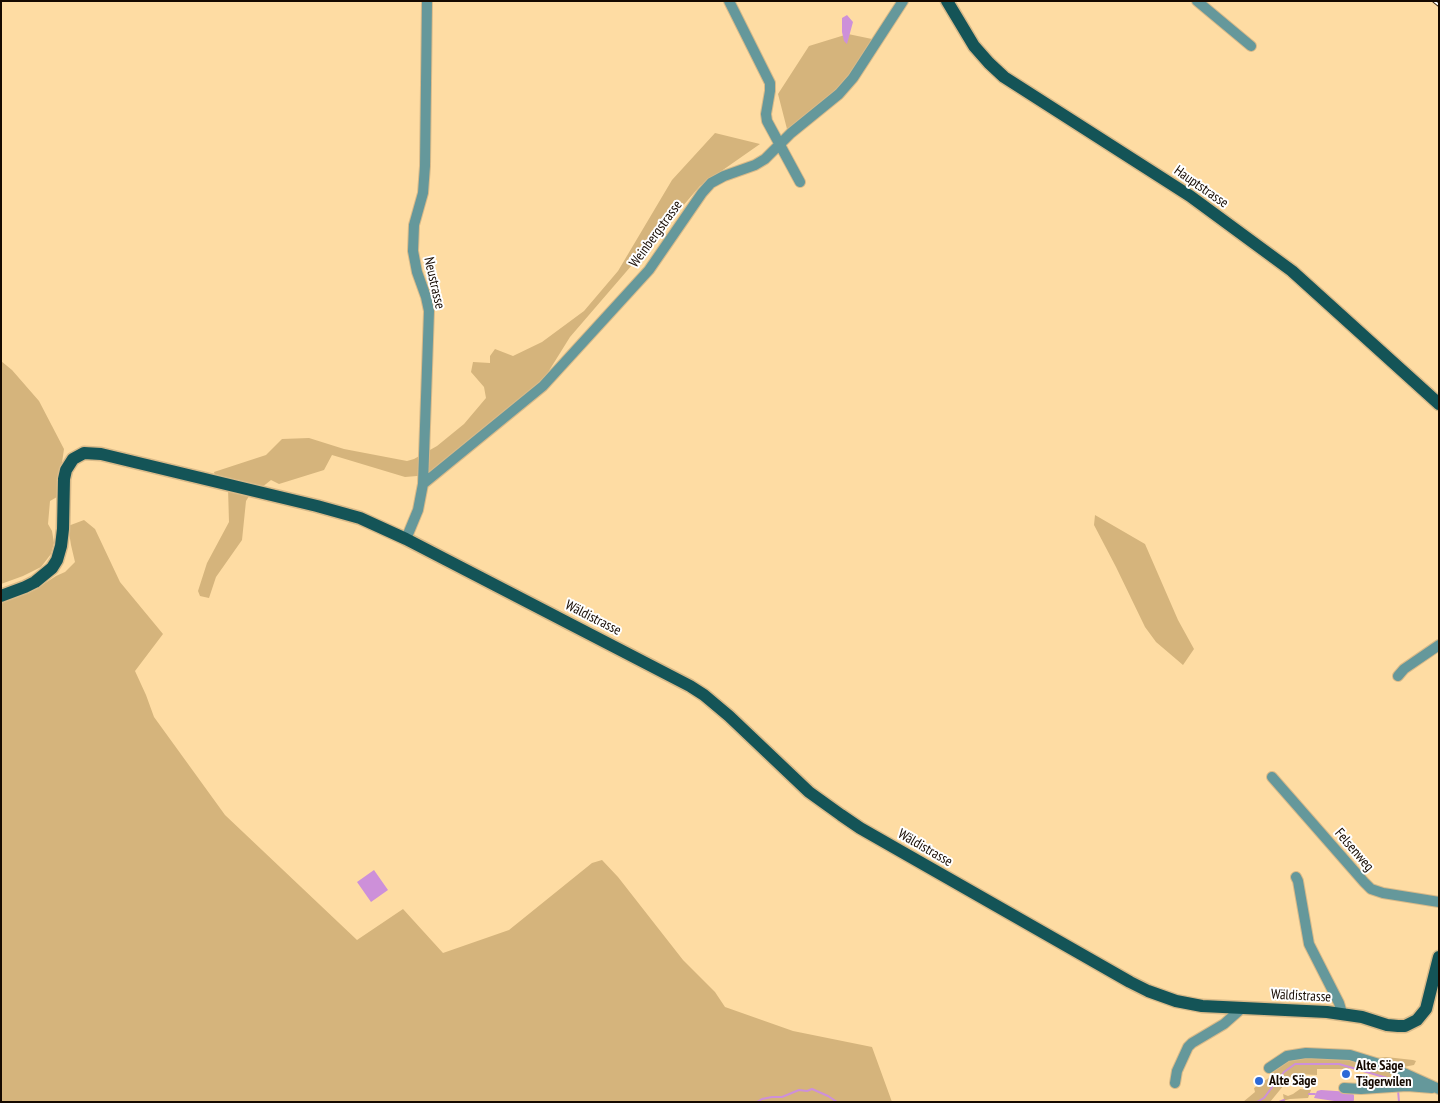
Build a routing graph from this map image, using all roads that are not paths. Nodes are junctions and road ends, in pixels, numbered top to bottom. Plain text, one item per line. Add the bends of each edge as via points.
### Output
1 (427, 1) edge
2 (729, 1) edge
3 (904, 1) edge
4 (947, 1) edge
5 (1197, 1) edge
6 (1251, 46) dead end
7 (780, 145) junction
8 (800, 182) dead end
9 (1439, 404) edge
10 (422, 481) junction
11 (406, 539) junction
12 (1, 596) edge
13 (1439, 645) edge
14 (1398, 676) dead end
15 (1272, 777) dead end
16 (1296, 877) dead end
17 (1439, 902) edge
18 (1439, 957) edge
19 (1241, 1009) junction
20 (1342, 1013) junction
21 (1269, 1068) dead end
22 (1175, 1083) dead end
23 (1344, 1088) dead end
24 (1438, 1089) edge

1 - 10 street, Neustrasse via 425,166 423,194 414,225 413,251 429,311
2 - 7 street via 770,83 767,122
3 - 7 street, Weinbergstrasse via 853,78 829,104 791,132
4 - 9 main road, Hauptstrasse via 974,46 1004,77 1182,191 1292,271
5 - 6 street
7 - 8 street
7 - 10 street, Weinbergstrasse via 765,160 710,183 649,270 543,386
10 - 11 street, Neustrasse via 418,510
11 - 12 main road, Wäldistrasse via 360,518 317,506 101,454 84,453 72,459 66,470 62,546 57,560 36,582
11 - 19 main road, Wäldistrasse via 690,686 729,716 809,792 847,820 1130,982 1182,1003
13 - 14 street
15 - 17 street, Felsenweg via 1371,889
16 - 20 street via 1309,944
18 - 20 main road, Wäldistrasse via 1426,1009 1412,1023 1398,1026
19 - 20 main road, Wäldistrasse
19 - 22 street via 1188,1047 1177,1070
21 - 24 street via 1287,1056 1306,1053 1350,1055 1395,1069
23 - 24 street

